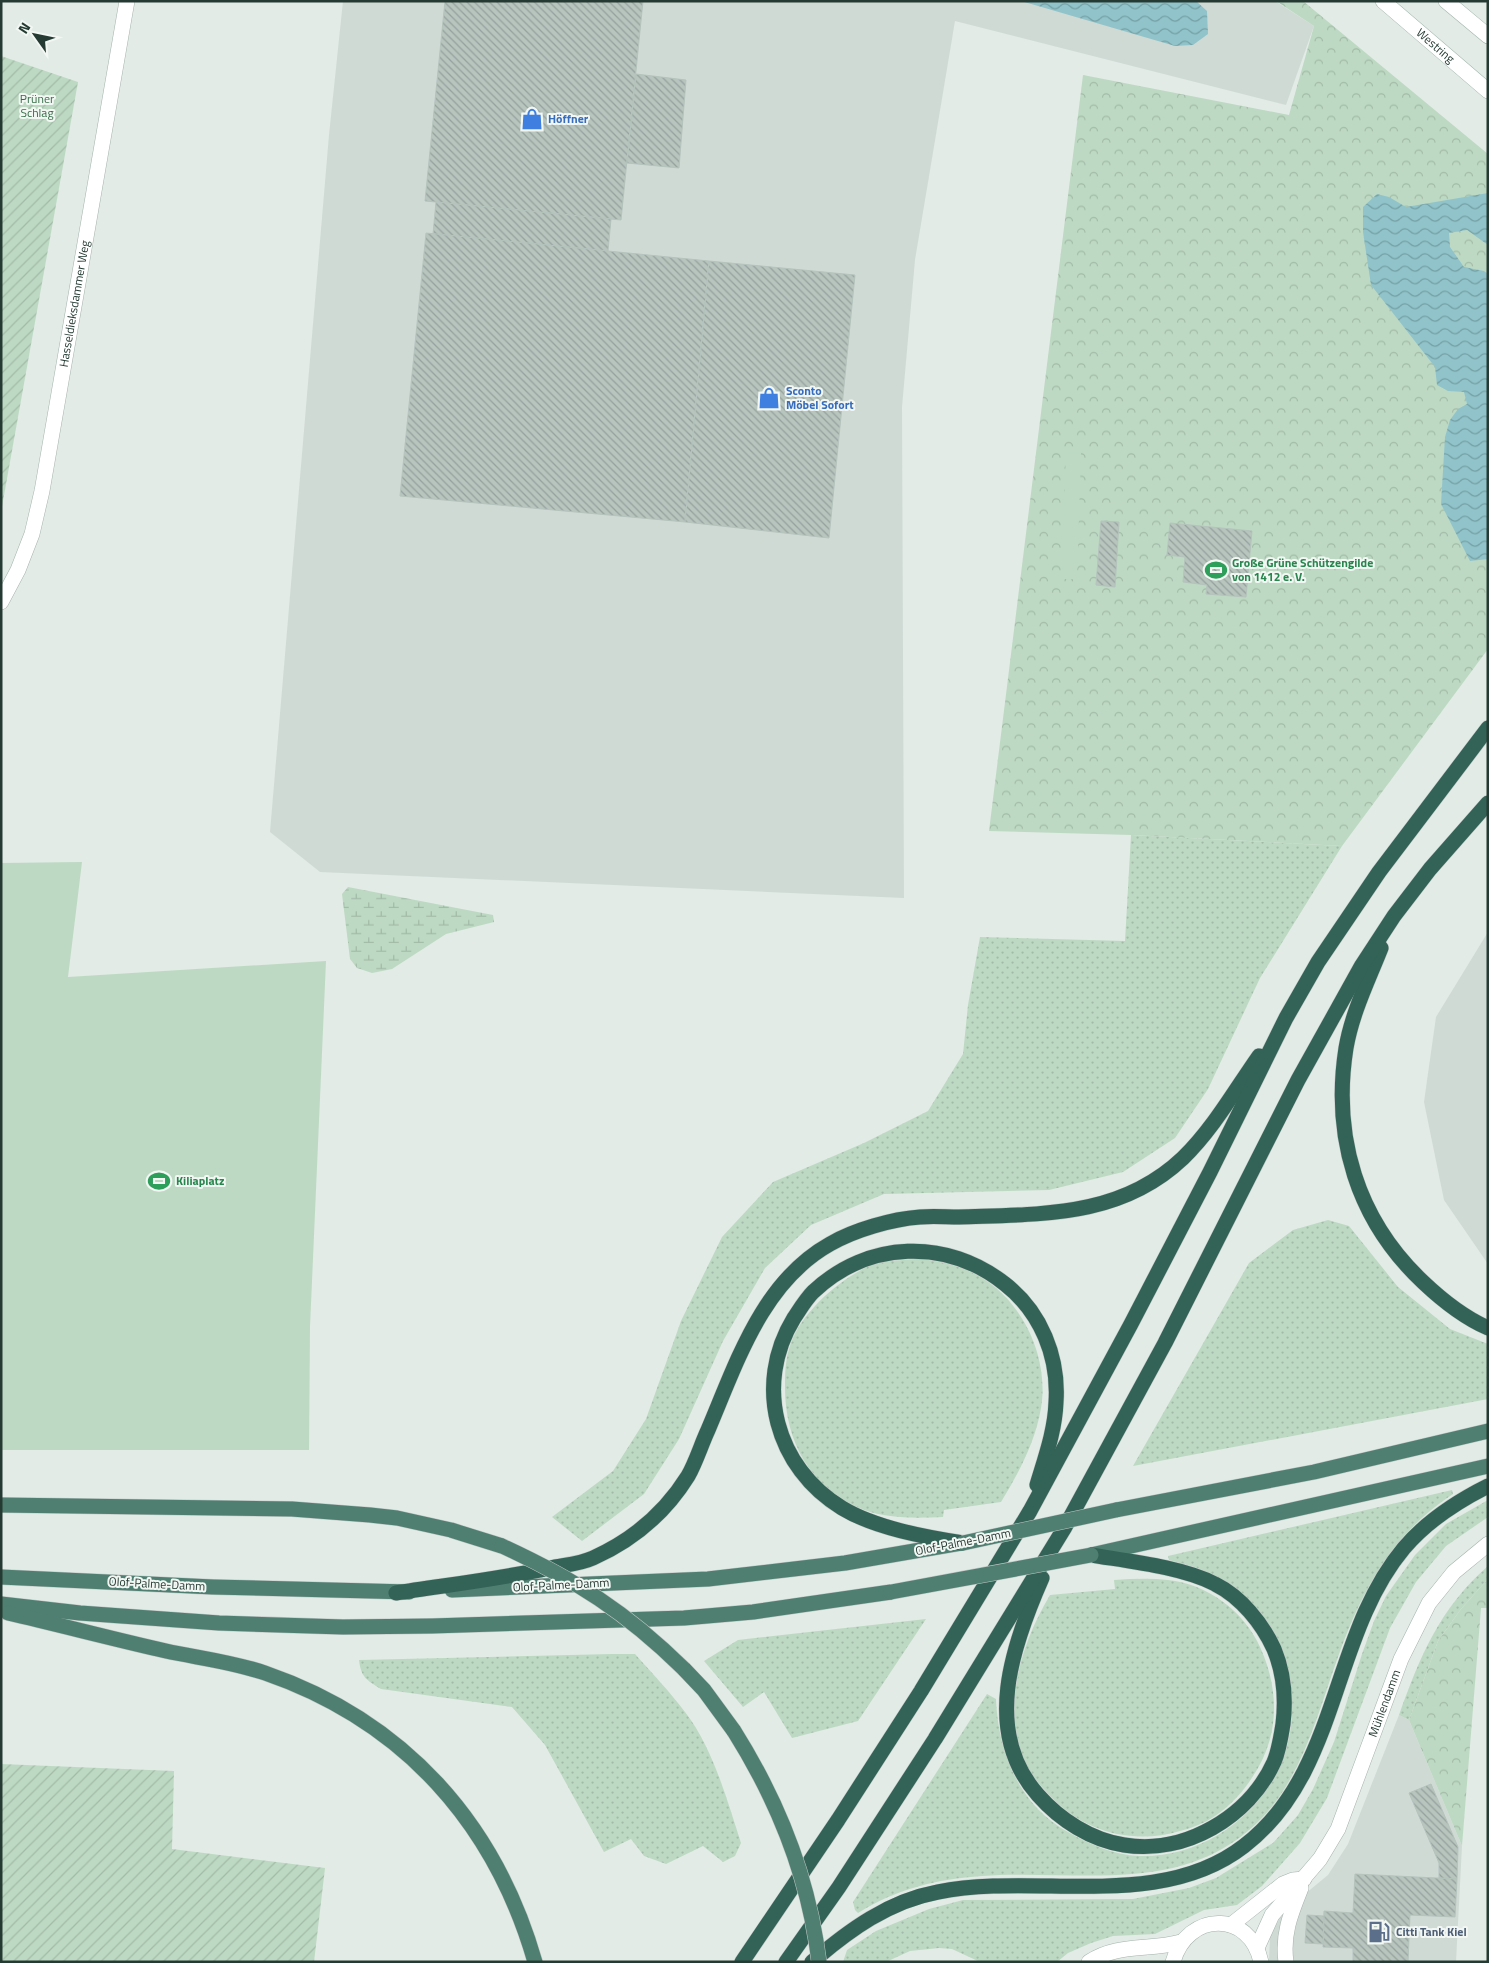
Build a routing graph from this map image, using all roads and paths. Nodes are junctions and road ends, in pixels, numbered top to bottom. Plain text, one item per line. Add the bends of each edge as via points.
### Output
1 (127, 1) edge
2 (1382, 1) edge
3 (1446, 1) edge
4 (1488, 36) edge
5 (1488, 91) edge
6 (1, 602) edge
7 (1488, 728) edge
8 (1488, 803) edge
9 (1394, 916) junction
10 (1286, 1018) junction
11 (1488, 1328) edge
12 (1488, 1431) edge
13 (1488, 1466) edge
14 (1488, 1486) edge
15 (1, 1505) edge
16 (1030, 1511) junction
17 (1065, 1527) junction
18 (963, 1543) junction
19 (1488, 1544) edge
20 (1091, 1555) junction
21 (1, 1577) edge
22 (396, 1593) junction
23 (1, 1604) edge
24 (1, 1612) edge
25 (1304, 1879) junction
26 (1231, 1925) junction
27 (1181, 1942) junction
28 (1259, 1955) edge
29 (535, 1962) edge
30 (742, 1962) edge
31 (786, 1962) edge
32 (812, 1962) edge
33 (819, 1962) edge
34 (1089, 1962) edge
35 (1173, 1962) edge
36 (1286, 1962) edge

1 - 6 street, Hasseldieksdammer Weg via 42,491 32,534
2 - 5 street, Westring
3 - 4 street
7 - 10 highway via 1379,872 1318,962
8 - 9 highway
9 - 11 highway via 1353,1018 1346,1048 1342,1110 1347,1149 1367,1208 1392,1249 1435,1294 1462,1315
9 - 17 highway via 1362,965 1311,1056 1173,1327
10 - 16 highway via 1210,1172
10 - 22 highway via 1201,1138 1184,1157 1147,1186 1127,1196 1050,1213 917,1217 859,1230 829,1244 802,1264 778,1288 747,1340 689,1474 667,1504 636,1534 590,1560 524,1574
12 - 18 highway, Olof-Palme-Damm, bridge via 1314,1472
13 - 20 highway
14 - 32 highway via 1439,1515 1404,1549 1386,1574 1355,1638 1319,1740 1306,1767 1284,1806 1244,1846 1200,1870 1142,1883 963,1887 913,1898 856,1927
15 - 33 highway, bridge via 292,1509 397,1518 452,1530 502,1546 558,1573 643,1630 704,1690 734,1731 764,1781 787,1834 810,1911
16 - 18 highway via 1057,1402 1051,1350 1042,1327 1030,1310 992,1273 973,1262 927,1250 880,1255 852,1265 812,1293 786,1332 778,1354 774,1386 776,1418 782,1438 792,1459 809,1481 844,1509 925,1537
16 - 30 highway via 921,1691
17 - 20 highway via 1019,1636 1011,1665 1006,1699 1007,1730 1013,1753 1032,1788 1052,1810 1081,1830 1124,1845 1146,1847 1182,1841 1224,1821 1244,1806 1275,1760 1285,1703 1278,1659 1253,1615 1216,1584 1190,1573
17 - 31 highway via 936,1739
18 - 22 highway, Olof-Palme-Damm via 845,1563 708,1579
19 - 25 street, Mühlendamm via 1464,1562 1429,1603 1401,1659 1338,1829
20 - 23 highway, bridge via 891,1592 753,1612 684,1618 343,1627 219,1623
21 - 22 highway, Olof-Palme-Damm
24 - 29 highway via 265,1673 325,1698 364,1722 415,1760 461,1811 501,1871 516,1904
25 - 26 street via 1283,1884
25 - 28 street, Mühlendamm via 1272,1915
25 - 36 street via 1284,1938
26 - 27 street via 1199,1927
26 - 28 street, Mühlendamm via 1247,1934
27 - 34 street via 1110,1951
27 - 35 street

